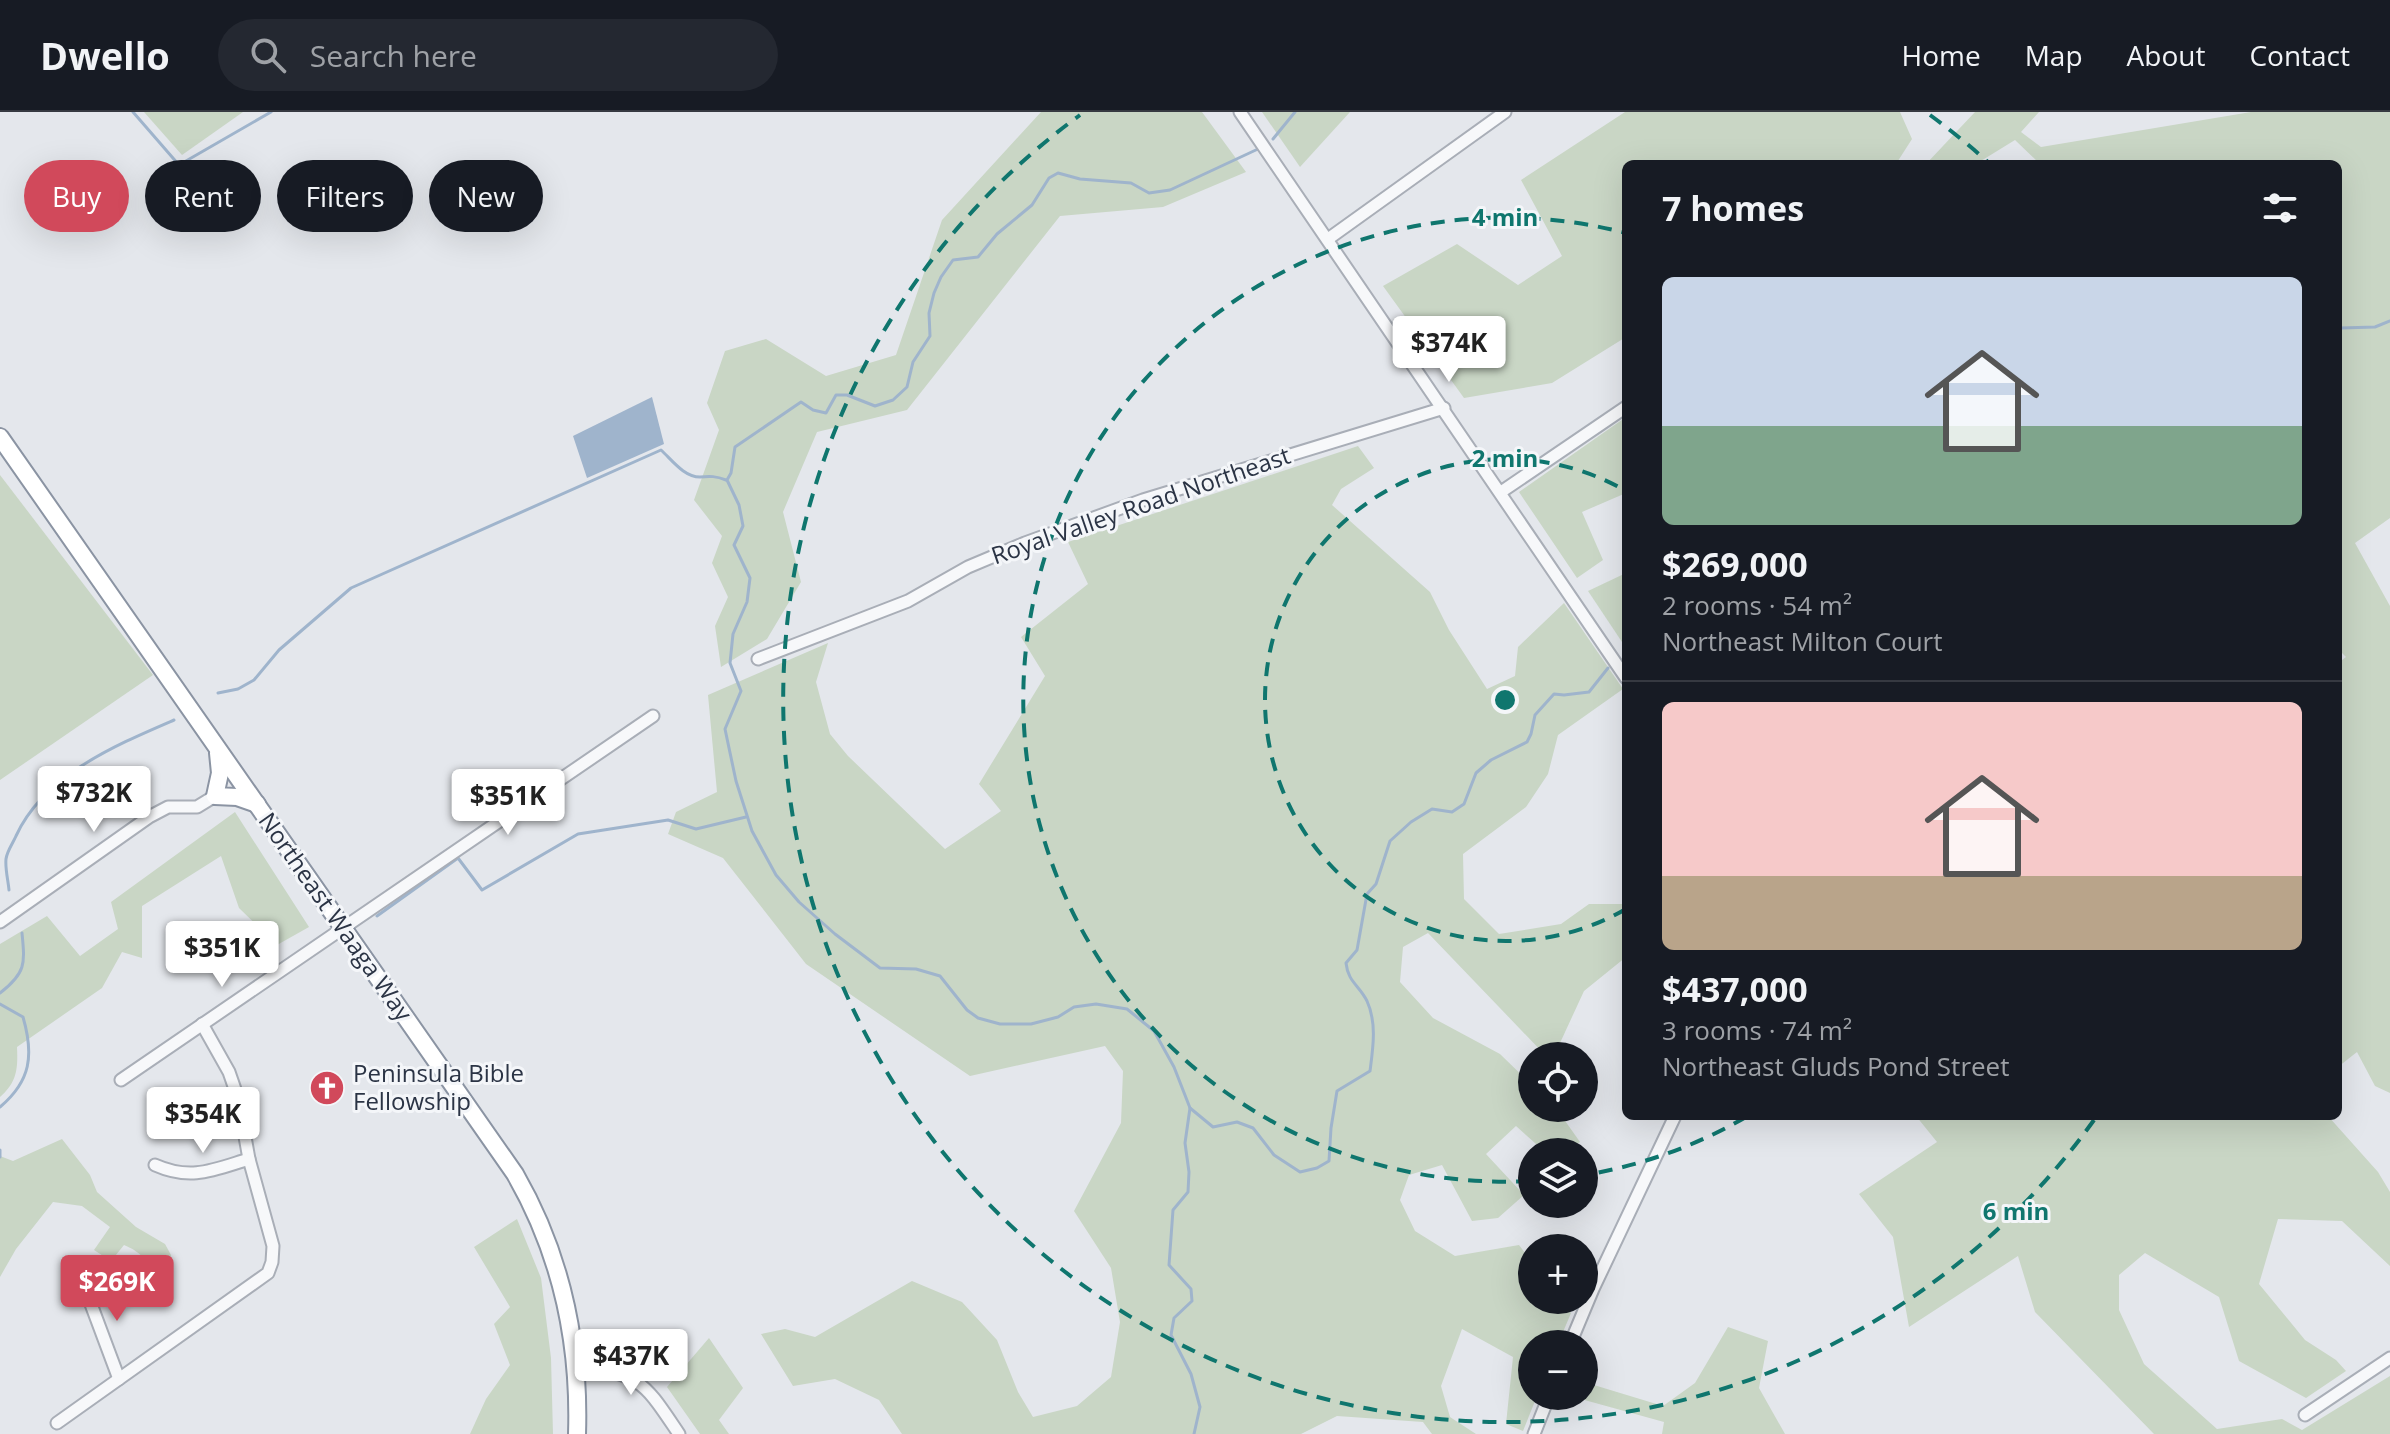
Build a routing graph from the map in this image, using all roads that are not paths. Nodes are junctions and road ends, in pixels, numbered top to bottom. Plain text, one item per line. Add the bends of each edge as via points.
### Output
1 (1240, 112) edge
2 (1505, 112) edge
3 (1328, 239) junction
4 (1444, 408) junction
5 (1622, 410) edge
6 (0, 437) edge
7 (1501, 492) junction
8 (758, 659) dead end
9 (1622, 672) edge
10 (653, 716) dead end
11 (215, 745) junction
12 (215, 796) junction
13 (257, 804) junction
14 (0, 922) edge
15 (342, 927) junction
16 (202, 1024) junction
17 (121, 1080) dead end
18 (1673, 1120) edge
19 (249, 1159) junction
20 (155, 1165) dead end
21 (82, 1280) dead end
22 (1576, 1330) edge
23 (2390, 1358) edge
24 (576, 1368) junction
25 (119, 1379) junction
26 (1543, 1410) edge
27 (2305, 1415) dead end
28 (57, 1423) dead end
29 (577, 1434) edge
30 (679, 1434) edge
31 (1534, 1434) edge

1 - 3 street
2 - 3 street
3 - 4 street
4 - 7 street
4 - 8 street, Royal Valley Road Northeast via 1143,500 1009,549 908,601
5 - 7 street
6 - 11 highway, Northeast Waaga Way
7 - 9 street
10 - 15 street
11 - 12 highway via 220,773
11 - 13 highway, Northeast Waaga Way
12 - 13 highway
12 - 14 street via 197,807 168,807 149,817
13 - 15 highway, Northeast Waaga Way
15 - 16 street
15 - 24 highway, Northeast Waaga Way via 528,1197 570,1319
16 - 17 street
16 - 19 street via 229,1072
18 - 22 street
19 - 20 street via 191,1174 174,1174
19 - 25 street via 273,1246 268,1273
21 - 25 street
23 - 27 street
24 - 29 highway, Northeast Waaga Way
24 - 30 street via 637,1381 654,1395
25 - 28 street
26 - 31 street

